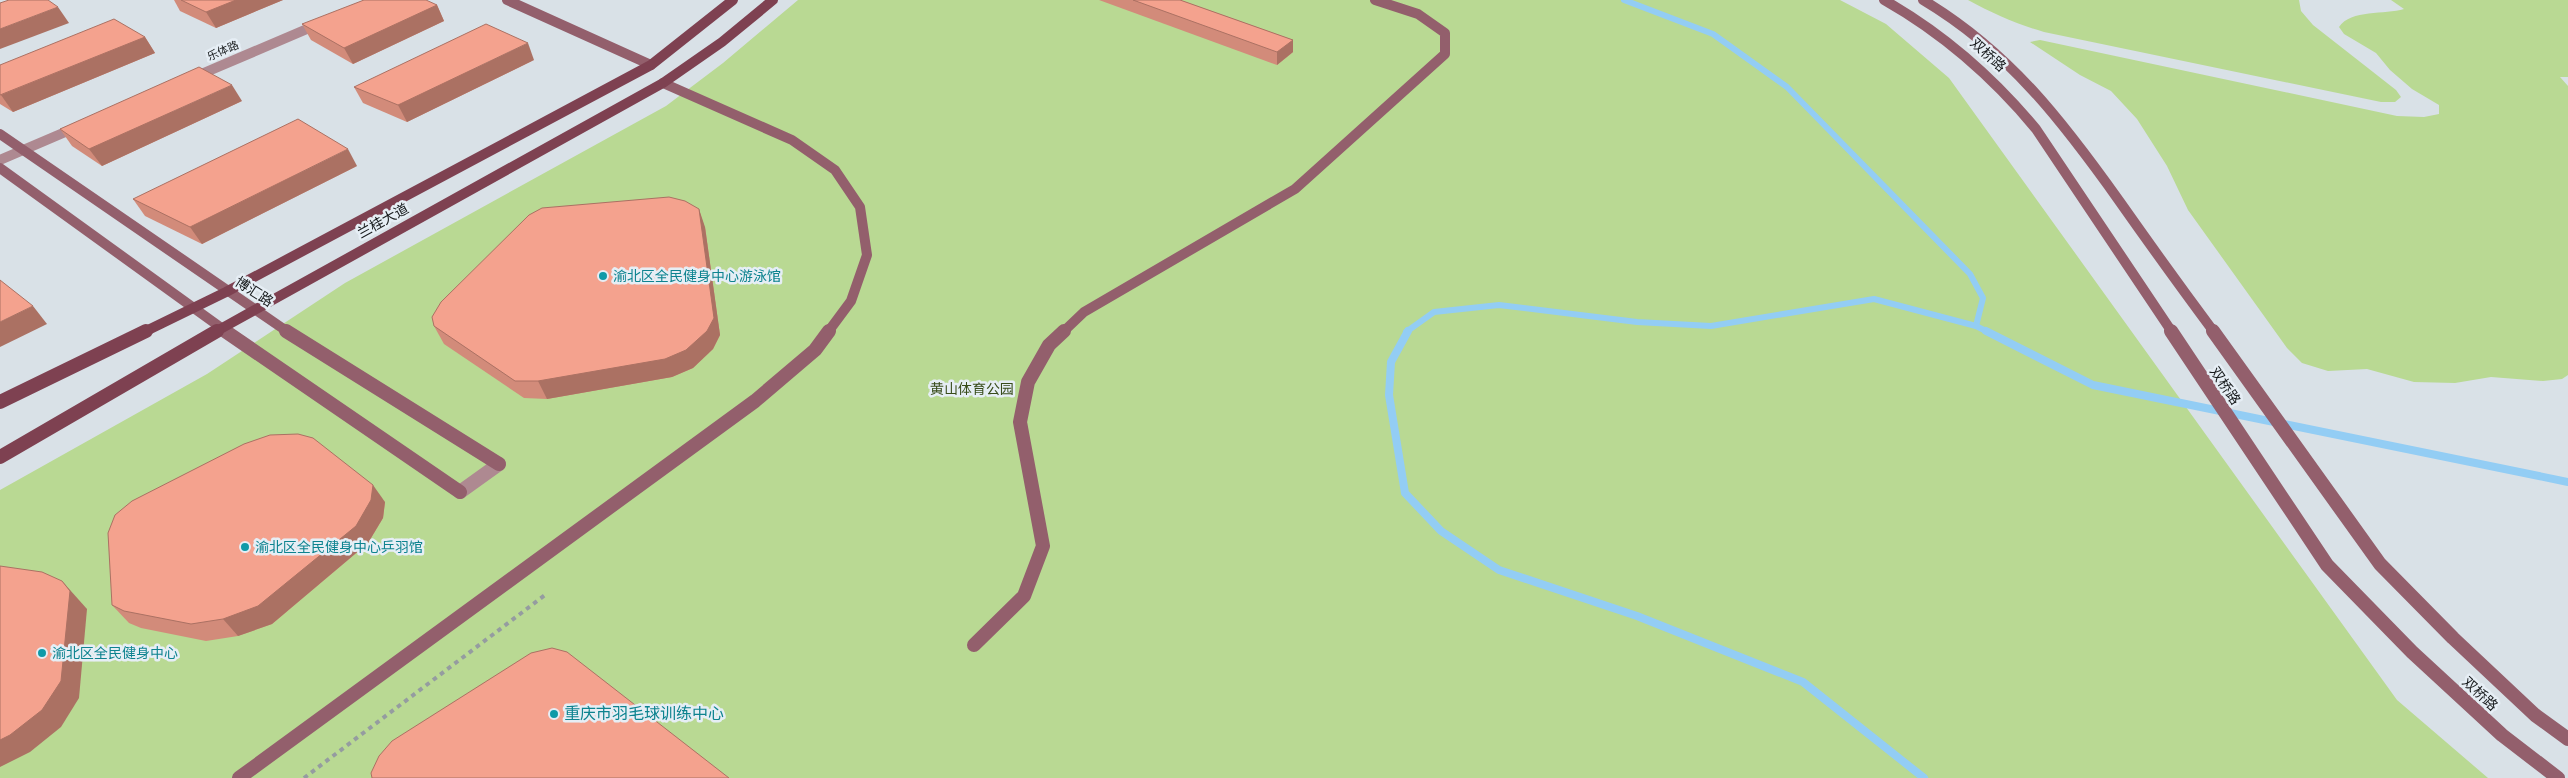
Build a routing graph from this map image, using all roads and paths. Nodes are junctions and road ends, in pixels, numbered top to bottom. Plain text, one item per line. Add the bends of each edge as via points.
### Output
1 (507, 0) edge
2 (733, 0) edge
3 (773, 0) edge
4 (1376, 0) edge
5 (1884, 0) edge
6 (1928, 3) edge
7 (328, 19) edge
8 (651, 65) junction
9 (184, 81) edge
10 (663, 83) junction
11 (85, 123) edge
12 (0, 134) edge
13 (22, 150) junction
14 (0, 160) edge
15 (0, 168) edge
16 (226, 292) junction
17 (193, 308) junction
18 (253, 310) junction
19 (221, 328) junction
20 (0, 402) edge
21 (0, 457) edge
22 (499, 464) joint
23 (460, 492) joint
24 (545, 595) dead end
25 (974, 645) dead end
26 (2568, 739) edge
27 (239, 778) edge
28 (304, 778) edge
29 (2558, 778) edge

1 - 8 main road
2 - 8 main road, 兰桂大道
3 - 10 main road, 兰桂大道 via 722,42
4 - 25 main road via 1418,14 1445,33 1445,54 1295,189 1084,312 1049,345 1028,382 1020,422 1044,546 1024,596
5 - 29 main road, 双桥路 via 1906,11 1964,52 2007,93 2036,129 2327,566 2412,652 2502,735
6 - 26 main road, 双桥路 via 1990,48 2043,98 2380,564 2528,708
7 - 9 street, 乐体路
8 - 16 main road, 兰桂大道
10 - 18 main road, 兰桂大道
10 - 27 main road via 792,140 835,170 860,207 867,255 851,301 815,350 755,401
11 - 13 street
12 - 13 main road, 博汇路
13 - 14 street
13 - 16 main road, 博汇路
15 - 17 main road
16 - 17 main road, 兰桂大道
16 - 18 main road, 博汇路
17 - 19 main road
17 - 20 main road, 兰桂大道
18 - 19 main road, 兰桂大道
18 - 22 main road, 博汇路
19 - 21 main road, 兰桂大道
19 - 23 main road
22 - 23 street
24 - 28 path

